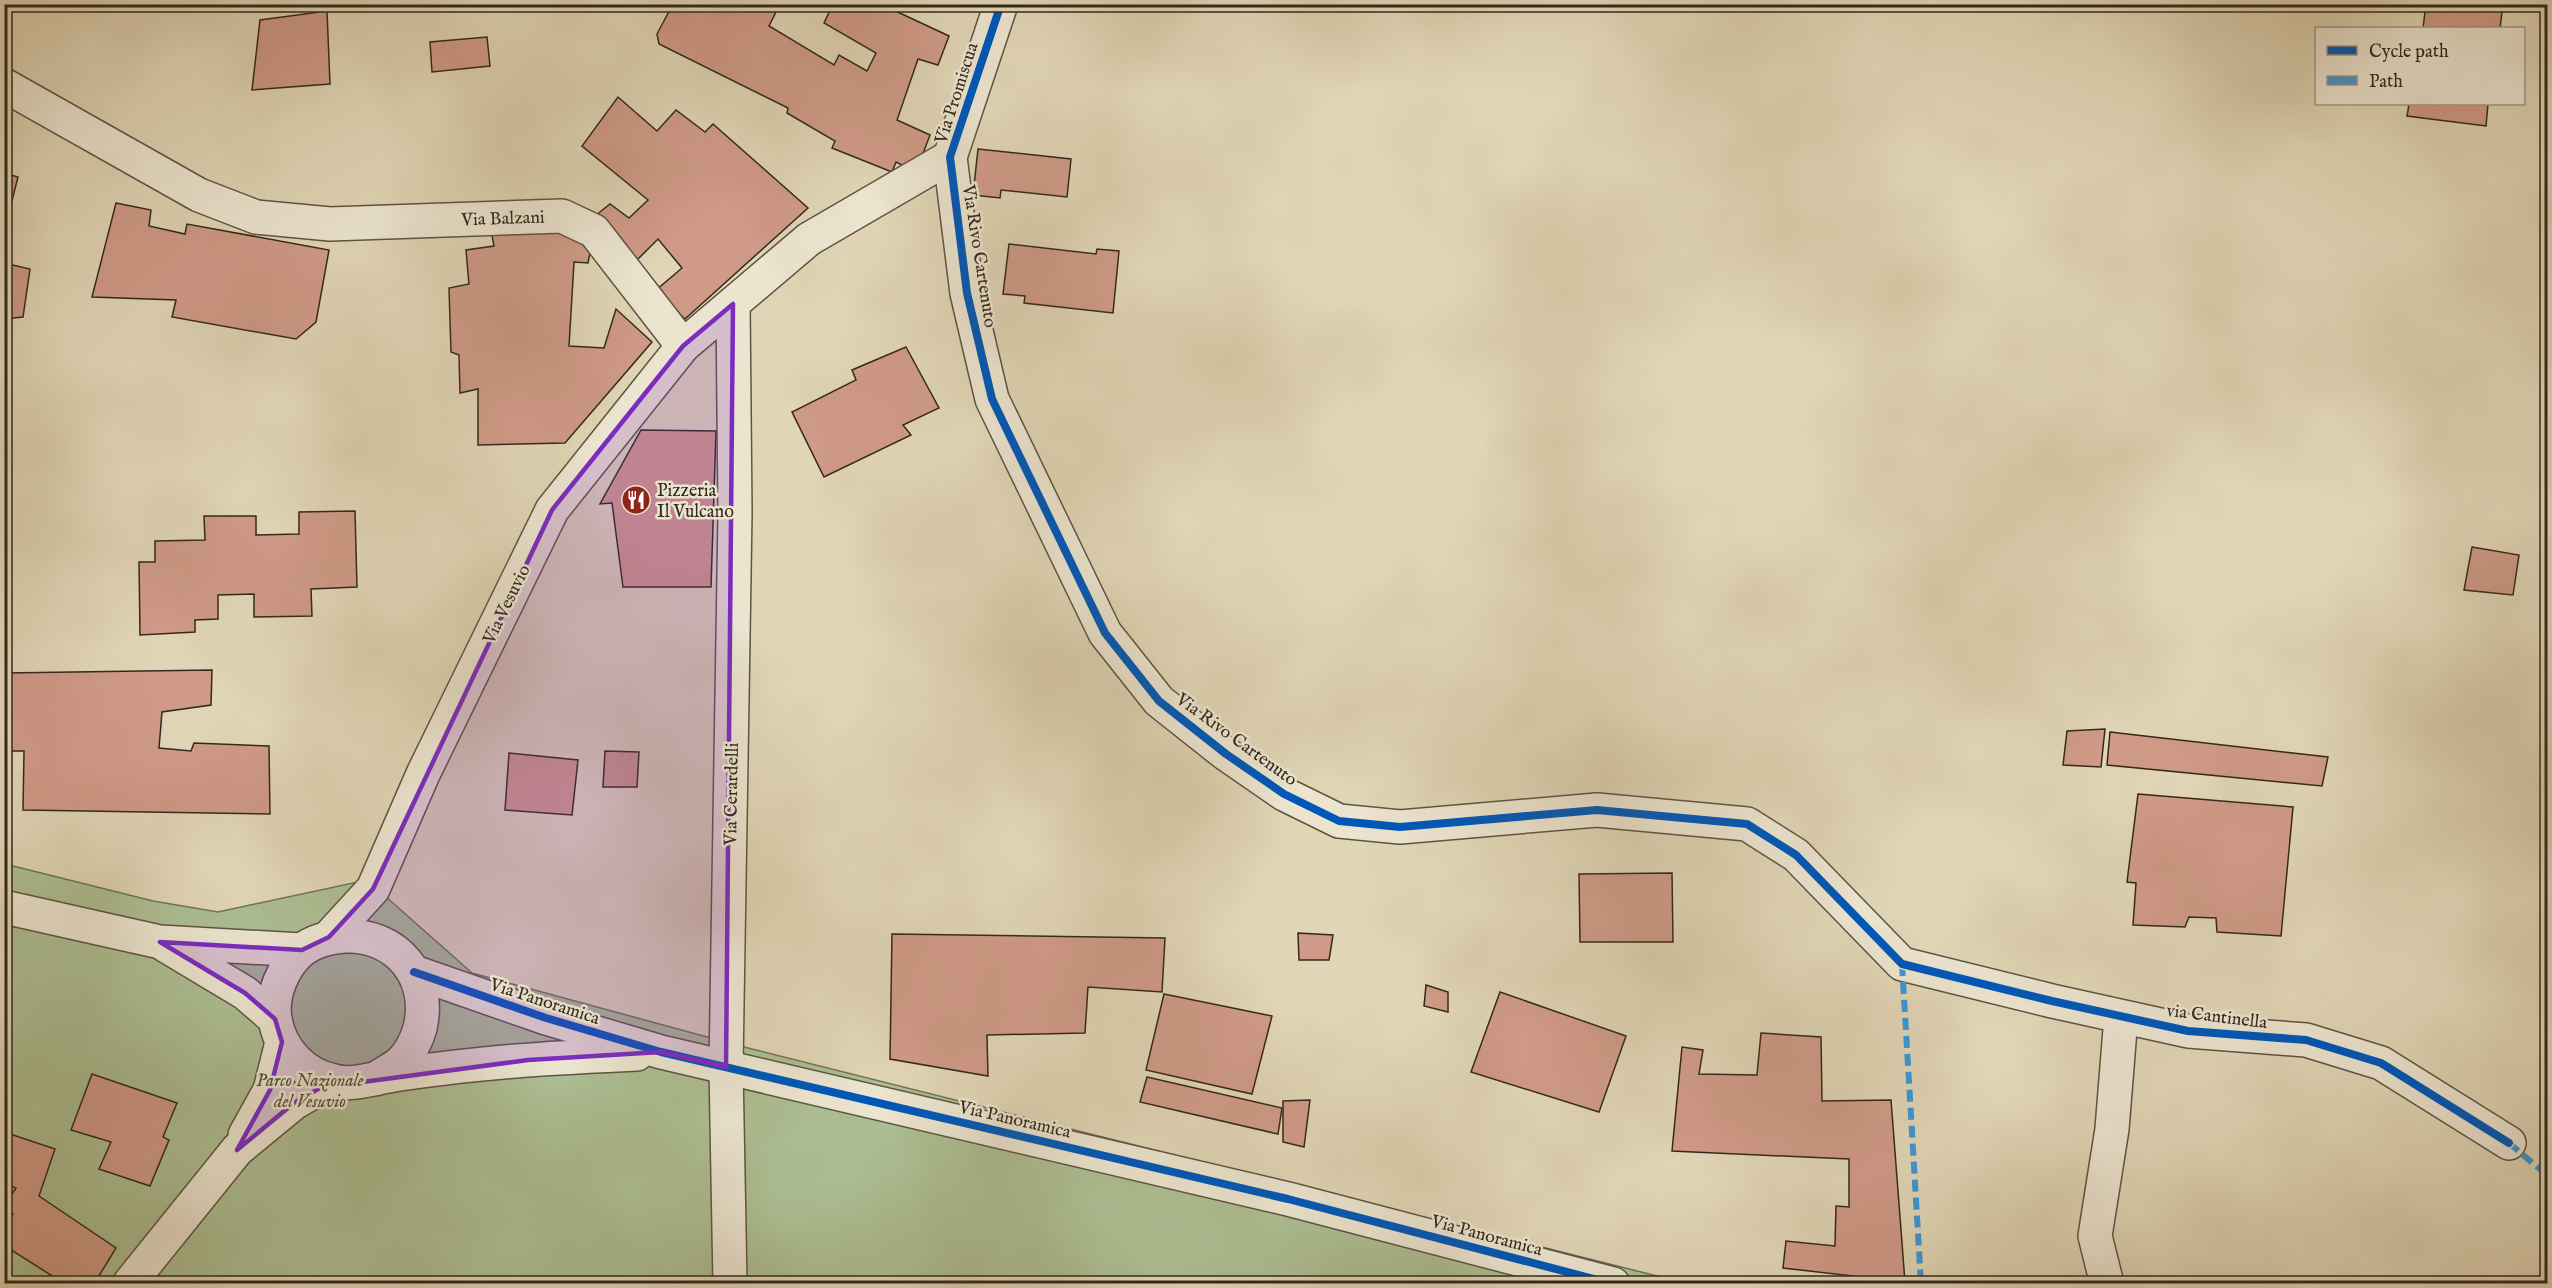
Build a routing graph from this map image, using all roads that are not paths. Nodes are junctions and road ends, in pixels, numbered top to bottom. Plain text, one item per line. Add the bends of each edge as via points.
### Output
1 (1001, 4) edge
2 (4, 86) edge
3 (950, 158) junction
4 (733, 304) junction
5 (683, 346) junction
6 (373, 889) junction
7 (4, 907) edge
8 (160, 942) junction
9 (381, 942) junction
10 (316, 944) junction
11 (1902, 964) joint
12 (414, 972) junction
13 (2121, 1017) junction
14 (279, 1030) junction
15 (661, 1052) junction
16 (726, 1067) junction
17 (377, 1078) junction
18 (332, 1081) junction
19 (2509, 1143) dead end
20 (237, 1150) junction
21 (129, 1284) edge
22 (730, 1284) edge
23 (1613, 1284) edge
24 (2107, 1284) edge

1 - 3 street, Via Promiscua
2 - 5 street, Via Balzani via 199,195 256,217 330,224 562,216 594,231
3 - 4 street via 809,239
3 - 11 street, Via Rivo Cartenuto via 967,293 992,399 1105,633 1159,701 1284,794 1339,821 1400,827 1598,810 1747,824 1796,855
4 - 5 street
4 - 16 street, Via Cerardelli via 735,513
5 - 6 street, Via Vesuvio via 552,510 423,774
6 - 9 street
6 - 10 street, Via Vesuvio
7 - 8 street, Via Panoramica
8 - 10 street, Via Panoramica
8 - 14 street, Via Panoramica via 245,993
9 - 10 street, Via Panoramica via 356,936
9 - 12 street, Via Panoramica via 399,954
10 - 14 street via 285,969 276,993
11 - 13 street, via Cantinella
12 - 15 street, Via Panoramica via 546,1018
12 - 17 street, Via Panoramica via 424,1011 417,1039 401,1062
13 - 19 street, via Cantinella via 2188,1031 2306,1040 2381,1063
13 - 24 street via 2112,1129 2095,1236
14 - 18 street, Via Panoramica via 294,1059 311,1073
14 - 20 street via 270,1090
15 - 16 street, Via Panoramica
15 - 17 street, Via Panoramica via 528,1060
16 - 22 street, Via Cerardelli
16 - 23 street, Via Panoramica via 1288,1199
17 - 18 street, Via Panoramica via 355,1083
18 - 20 street via 294,1103
20 - 21 street

